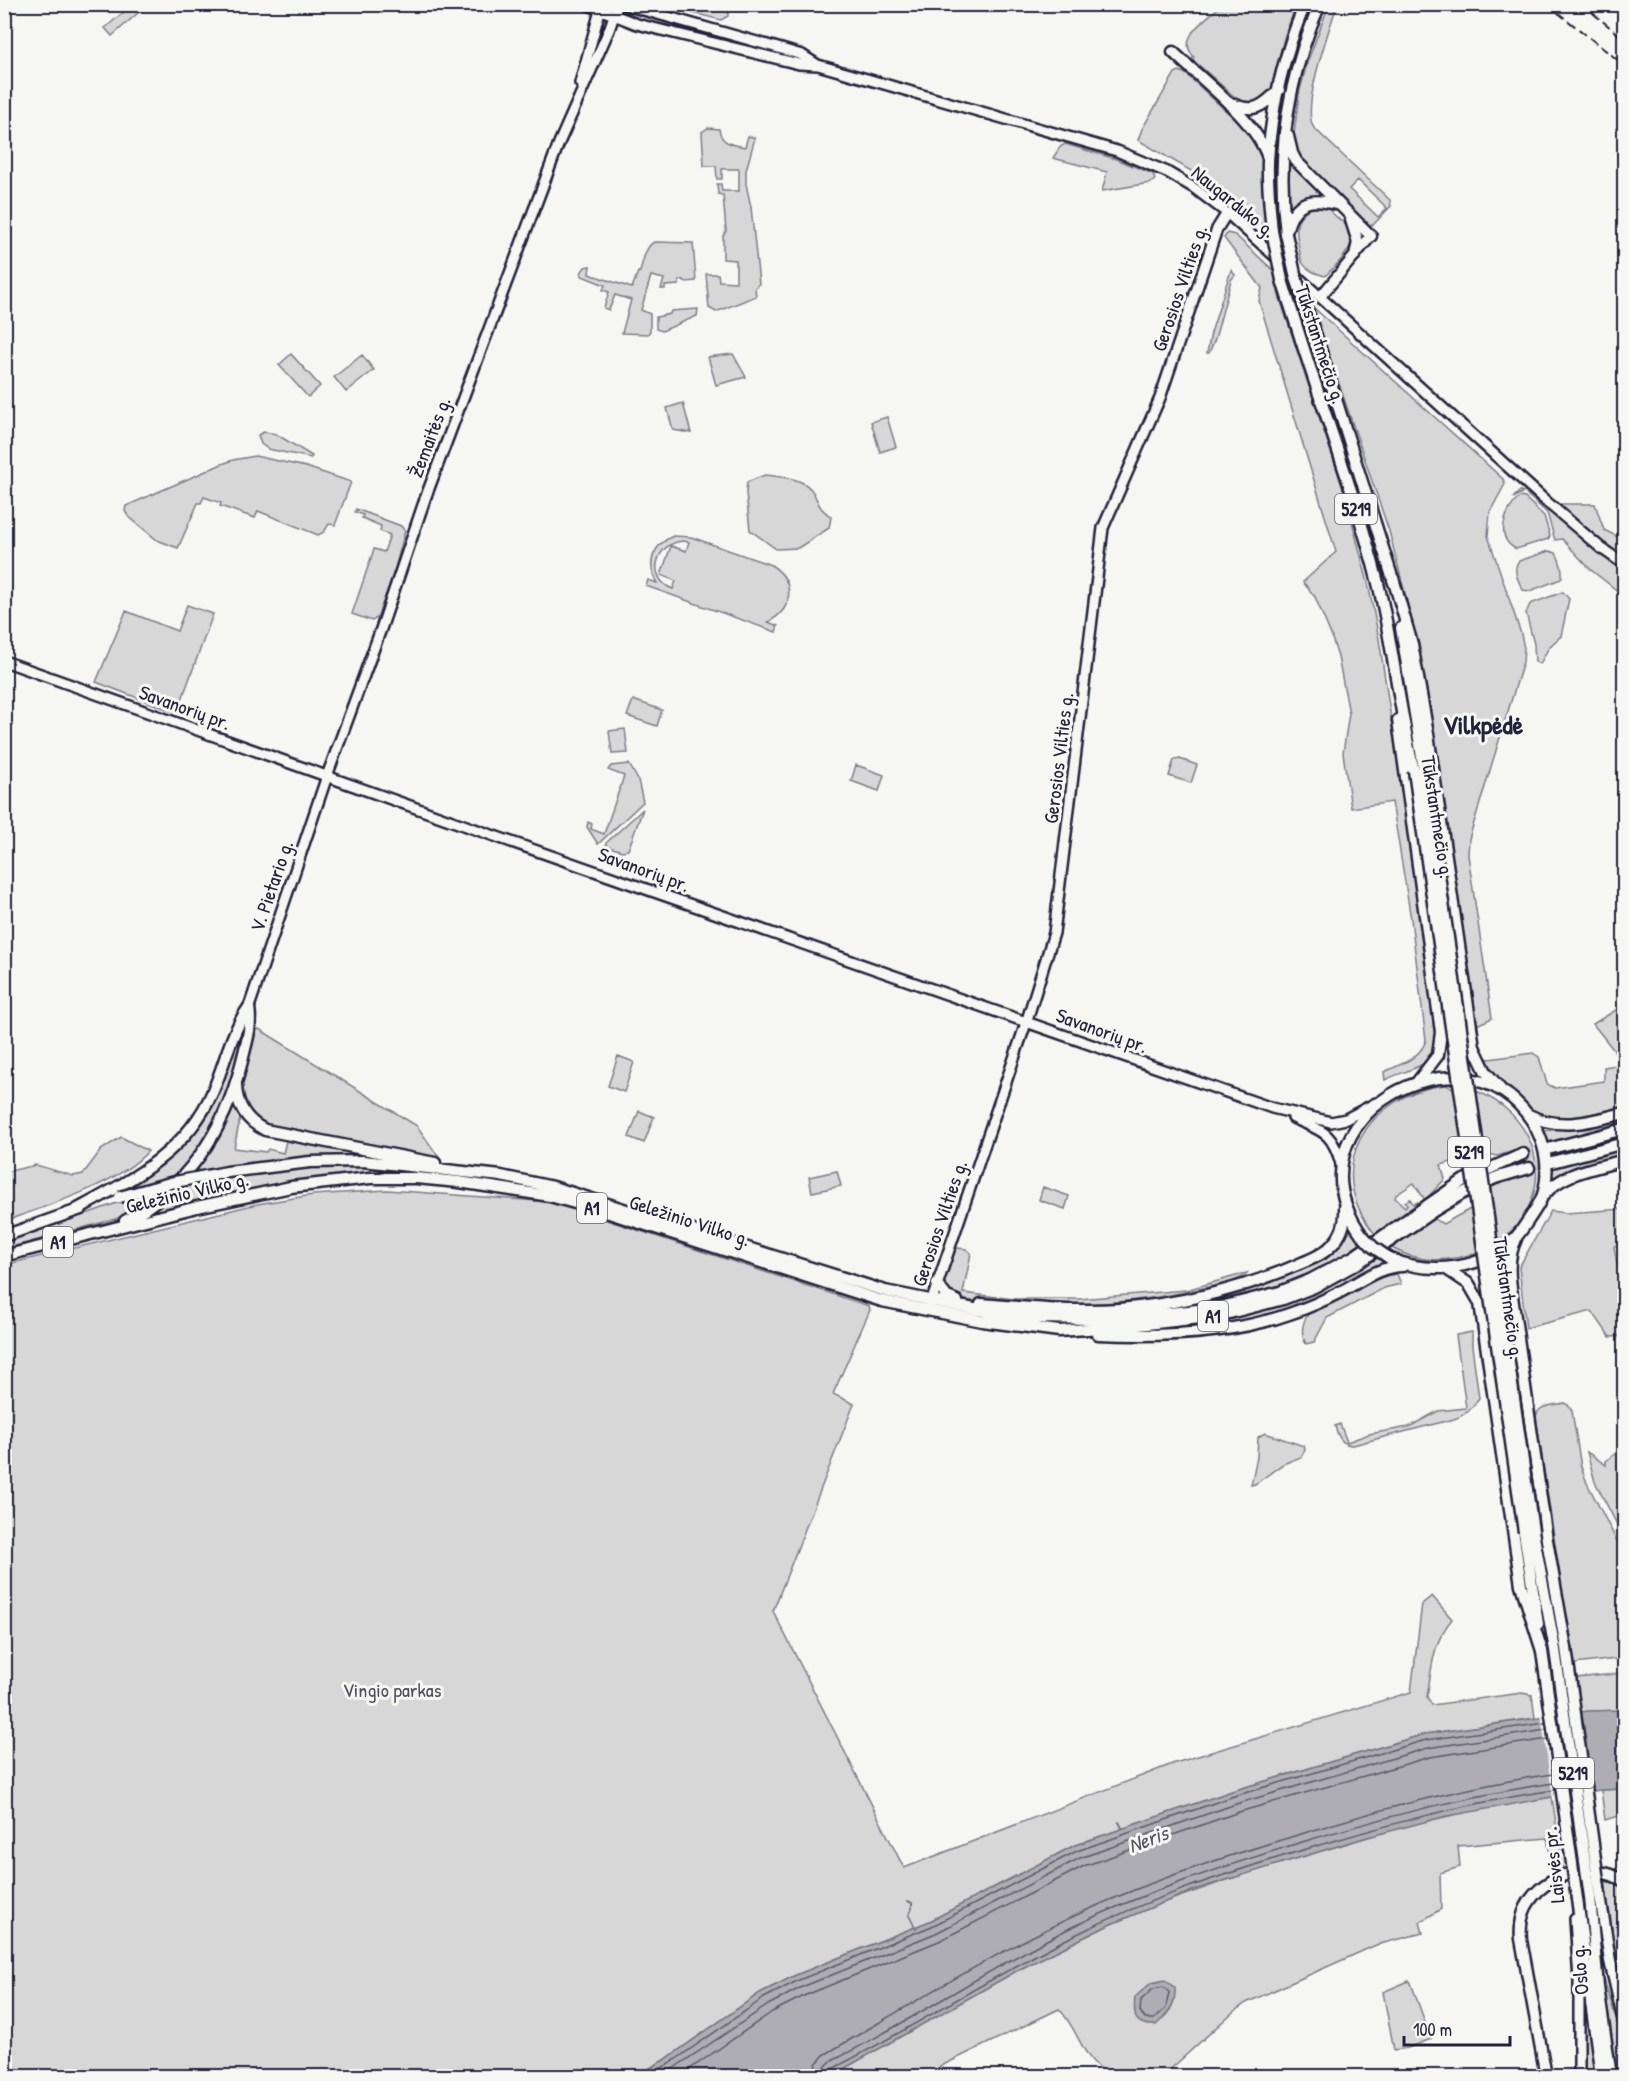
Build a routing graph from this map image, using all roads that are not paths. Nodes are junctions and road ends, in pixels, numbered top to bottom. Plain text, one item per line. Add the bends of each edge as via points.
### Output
1 (586, 4) edge
2 (620, 4) edge
3 (1305, 4) edge
4 (1320, 4) edge
5 (601, 8) edge
6 (614, 16) junction
7 (1173, 52) dead end
8 (818, 65) junction
9 (1279, 89) junction
10 (1227, 101) junction
11 (572, 111) junction
12 (1285, 125) junction
13 (1269, 160) junction
14 (1340, 205) junction
15 (1227, 213) junction
16 (1349, 214) junction
17 (1286, 234) junction
18 (1371, 236) joint
19 (1355, 255) junction
20 (1320, 297) junction
21 (1624, 564) edge
22 (1393, 578) junction
23 (4, 661) edge
24 (1397, 681) junction
25 (1419, 771) junction
26 (327, 777) junction
27 (249, 1007) junction
28 (1026, 1023) junction
29 (1417, 1082) junction
30 (236, 1084) junction
31 (1504, 1094) junction
32 (1389, 1096) junction
33 (1272, 1108) junction
34 (1624, 1113) edge
35 (1527, 1114) junction
36 (1624, 1129) edge
37 (1624, 1143) edge
38 (1548, 1149) tunnel mouth
39 (1523, 1154) tunnel mouth
40 (1624, 1160) edge
41 (1552, 1162) tunnel mouth
42 (1341, 1164) junction
43 (1529, 1168) tunnel mouth
44 (501, 1176) junction
45 (1542, 1198) junction
46 (1344, 1201) junction
47 (76, 1210) junction
48 (112, 1228) junction
49 (4, 1236) edge
50 (1518, 1236) junction
51 (4, 1256) edge
52 (1356, 1260) junction
53 (1411, 1266) junction
54 (1444, 1268) junction
55 (937, 1284) junction
56 (964, 1302) junction
57 (930, 1306) junction
58 (1116, 1309) junction
59 (999, 1314) junction
60 (1064, 1319) junction
61 (1059, 1330) junction
62 (1529, 1532) junction
63 (1547, 1540) junction
64 (1551, 1621) junction
65 (1560, 1649) junction
66 (1542, 1652) junction
67 (1624, 1881) edge
68 (1595, 1896) junction
69 (1577, 1899) junction
70 (1594, 1923) junction
71 (1618, 2000) junction
72 (1624, 2022) edge
73 (1546, 2076) edge
74 (1579, 2076) edge
75 (1601, 2076) edge
76 (1611, 2076) edge

1 - 5 main road, Naugarduko g.
2 - 6 main road, Žemaitės g.
2 - 8 main road, Naugarduko g. via 802,55
3 - 9 highway, Tūkstantmečio g. / 5219
4 - 12 highway, Tūkstantmečio g. / 5219 via 1291,88
5 - 6 main road, Naugarduko g.
5 - 11 main road, Žemaitės g.
6 - 8 main road, Naugarduko g. via 706,42
6 - 11 main road, Žemaitės g.
7 - 10 highway
8 - 15 main road, Naugarduko g. via 1126,154 1181,180
9 - 10 highway via 1256,108 1241,108
9 - 13 highway, Tūkstantmečio g. / 5219
10 - 13 highway via 1261,141
11 - 26 main road, Žemaitės g. via 425,500
12 - 14 highway via 1296,161
12 - 17 highway, Tūkstantmečio g. / 5219 via 1281,177
13 - 24 highway, Tūkstantmečio g. / 5219, bridge via 1272,231 1282,280 1362,525 1388,626
14 - 16 highway
14 - 17 highway via 1320,201 1301,205
15 - 20 main road, Naugarduko g.
15 - 28 main road, Gerosios Vilties g. via 1217,229 1160,398 1102,528 1054,933
16 - 18 highway
16 - 19 highway via 1358,242
17 - 22 highway, Tūkstantmečio g. / 5219, bridge via 1296,278
18 - 19 main road
19 - 20 main road
20 - 21 main road, Naugarduko g. via 1522,480
22 - 25 highway, Tūkstantmečio g. / 5219
22 - 31 highway via 1420,684 1474,1047 1486,1072
23 - 26 main road, Savanorių pr.
24 - 25 highway, Tūkstantmečio g. / 5219
24 - 29 highway via 1406,784 1441,1032 1435,1060
25 - 62 highway, Tūkstantmečio g. / 5219, bridge
26 - 27 main road, V. Pietario g.
26 - 28 main road, Savanorių pr.
27 - 30 highway via 251,1024
27 - 47 highway via 240,1020 206,1107 181,1140 145,1171
28 - 33 main road, Savanorių pr.
28 - 55 main road, Gerosios Vilties g.
29 - 31 highway via 1442,1077 1468,1079
29 - 32 highway
30 - 44 highway via 243,1110 265,1130
30 - 48 highway via 219,1128 189,1170 146,1208
31 - 35 highway
32 - 33 main road, Savanorių pr. via 1346,1119 1331,1122
32 - 42 highway via 1358,1124
33 - 42 main road, Savanorių pr. via 1324,1132 1334,1142
34 - 35 highway via 1562,1125 1548,1124
35 - 45 highway via 1545,1155
36 - 38 highway
37 - 41 highway
39 - 52 highway, A1 via 1464,1180
40 - 45 highway via 1563,1179
42 - 46 highway
43 - 52 highway, A1 via 1463,1193
44 - 47 highway, Geležinio Vilko g. / A1, bridge via 363,1161 310,1162 171,1183
44 - 57 highway, Geležinio Vilko g. / A1 via 563,1190
45 - 50 highway
46 - 53 highway, bridge via 1373,1247
46 - 58 highway via 1345,1221 1338,1237 1310,1259 1222,1292
47 - 49 highway, Geležinio Vilko g. / A1
48 - 51 highway, Geležinio Vilko g. / A1
48 - 57 highway, Geležinio Vilko g. / A1 via 291,1187 370,1178 459,1182 550,1196 882,1301
50 - 54 highway via 1478,1262
50 - 63 highway via 1509,1267
52 - 60 highway, Geležinio Vilko g. / A1 via 1248,1302 1131,1317
52 - 61 highway, Geležinio Vilko g. / A1 via 1306,1290 1250,1309 1170,1322
53 - 54 highway
53 - 61 highway via 1388,1268 1309,1306 1236,1328 1147,1335
54 - 66 highway via 1469,1284 1480,1303 1521,1585
55 - 56 highway via 947,1297
55 - 57 main road, Gerosios Vilties g.
56 - 58 highway via 1007,1307
56 - 59 highway
57 - 59 highway, Geležinio Vilko g. / A1
57 - 61 highway, Geležinio Vilko g. / A1 via 1031,1328
58 - 60 highway
59 - 60 highway, Geležinio Vilko g. / A1
62 - 64 highway, Tūkstantmečio g. / 5219
62 - 66 highway, Tūkstantmečio g. / 5219
63 - 64 highway
63 - 65 highway
64 - 65 highway, Tūkstantmečio g. / 5219
65 - 68 highway, Laisvės pr. / 5219, bridge
66 - 69 highway, Laisvės pr. / 5219, bridge
67 - 73 highway via 1602,1871 1578,1871 1546,1885 1526,1907 1522,1950
68 - 70 highway, Oslo g. / 5219
68 - 71 highway, Laisvės pr.
69 - 74 main road, Laisvės pr.
69 - 75 highway, Oslo g. / 5219
70 - 71 highway
70 - 76 highway, Oslo g. / 5219 via 1598,1987
71 - 72 highway, Laisvės pr.

